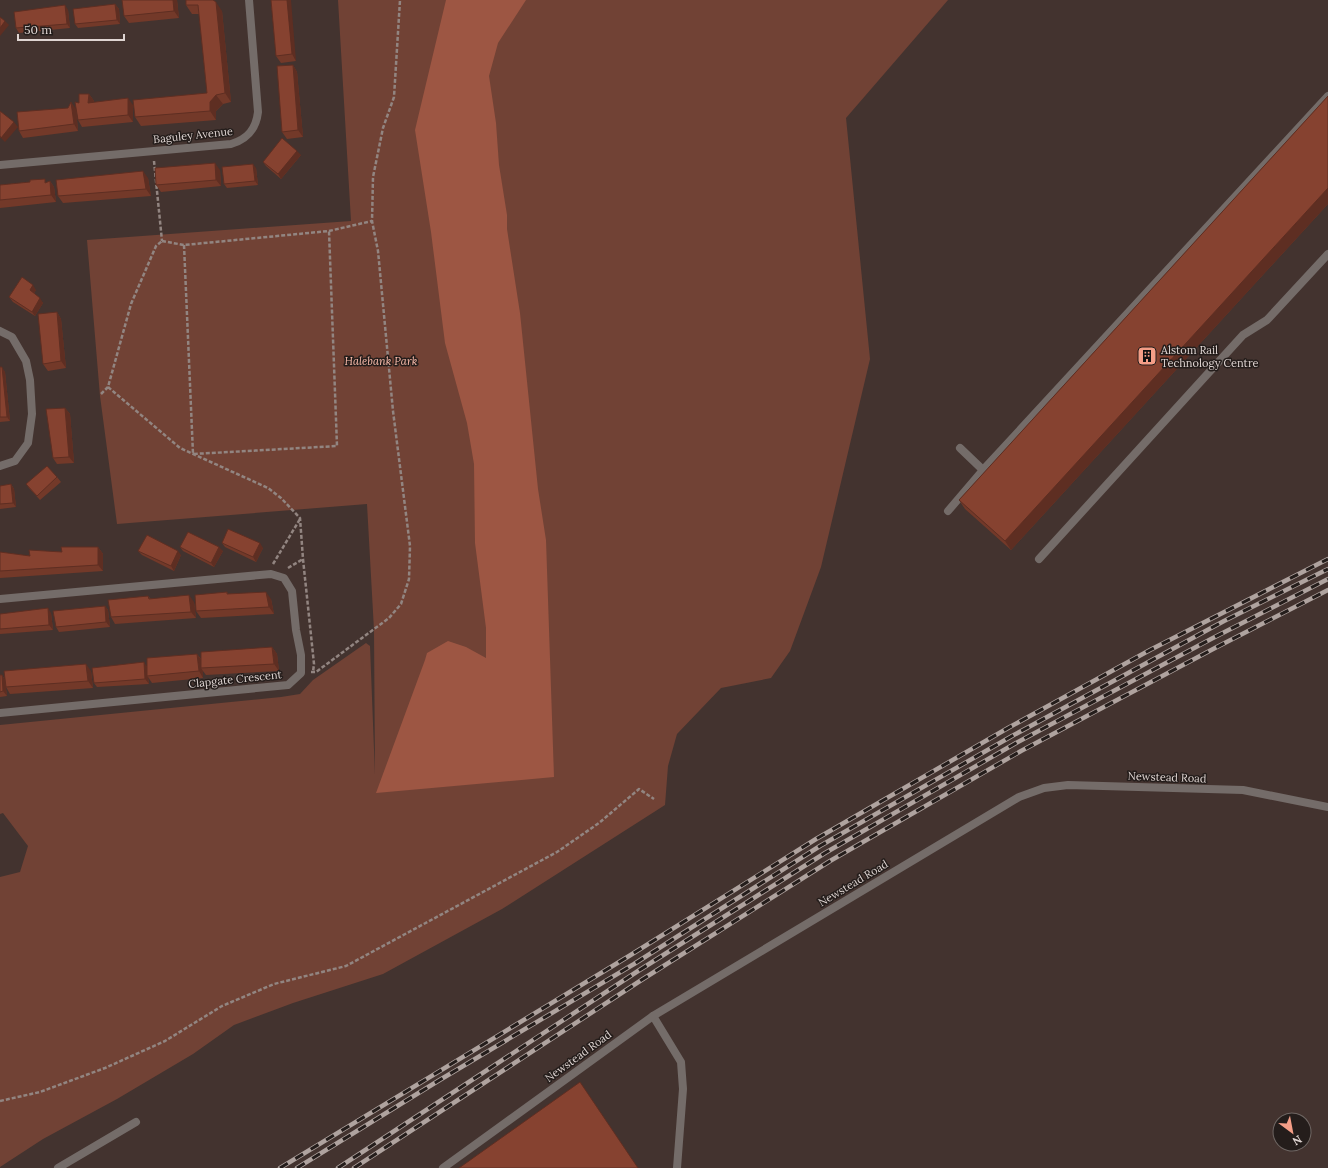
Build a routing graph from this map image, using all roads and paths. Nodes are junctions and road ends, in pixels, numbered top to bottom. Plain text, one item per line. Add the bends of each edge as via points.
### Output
1 (249, 0) edge
2 (400, 0) edge
3 (1328, 96) edge
4 (153, 151) junction
5 (0, 165) edge
6 (372, 221) junction
7 (329, 231) junction
8 (162, 241) junction
9 (184, 245) junction
10 (1328, 254) edge
11 (0, 331) edge
12 (108, 387) junction
13 (101, 394) dead end
14 (960, 448) dead end
15 (193, 454) junction
16 (0, 466) edge
17 (983, 470) junction
18 (948, 511) dead end
19 (300, 518) junction
20 (303, 559) junction
21 (1039, 559) dead end
22 (286, 569) dead end
23 (271, 574) junction
24 (0, 599) edge
25 (313, 672) junction
26 (300, 673) junction
27 (0, 713) edge
28 (654, 799) dead end
29 (1328, 807) edge
30 (653, 1016) junction
31 (0, 1101) edge
32 (136, 1122) dead end
33 (58, 1168) edge
34 (443, 1168) edge
35 (677, 1168) edge

1 - 4 street, Baguley Avenue via 258,112 255,127 246,138 231,144
2 - 6 path via 394,98 383,128 372,177
3 - 17 street
4 - 5 street, Baguley Avenue
4 - 8 path
6 - 7 path
6 - 25 path via 378,251 393,411 410,546 409,579 401,604 389,618
7 - 9 path
7 - 15 path via 337,446
8 - 9 path
8 - 12 path via 156,246 131,304
9 - 15 path
10 - 21 street via 1267,320 1243,335
11 - 16 street via 12,337 26,361 32,414 28,443 15,462
12 - 13 path
12 - 15 path via 180,448
14 - 17 street
15 - 19 path via 268,488
17 - 18 street
19 - 20 path
19 - 23 path via 271,567
20 - 22 path
20 - 25 path
23 - 24 street
23 - 26 street via 284,578 292,590 301,655
25 - 26 path
26 - 27 street, Clapgate Crescent via 288,685
28 - 31 path via 639,789 599,822 556,852 346,966 274,984 222,1006 165,1041 105,1068 40,1092
29 - 30 street, Newstead Road via 1244,790 1068,785 1044,788 1008,803
30 - 34 street, Newstead Road
30 - 35 street via 681,1062
32 - 33 street

